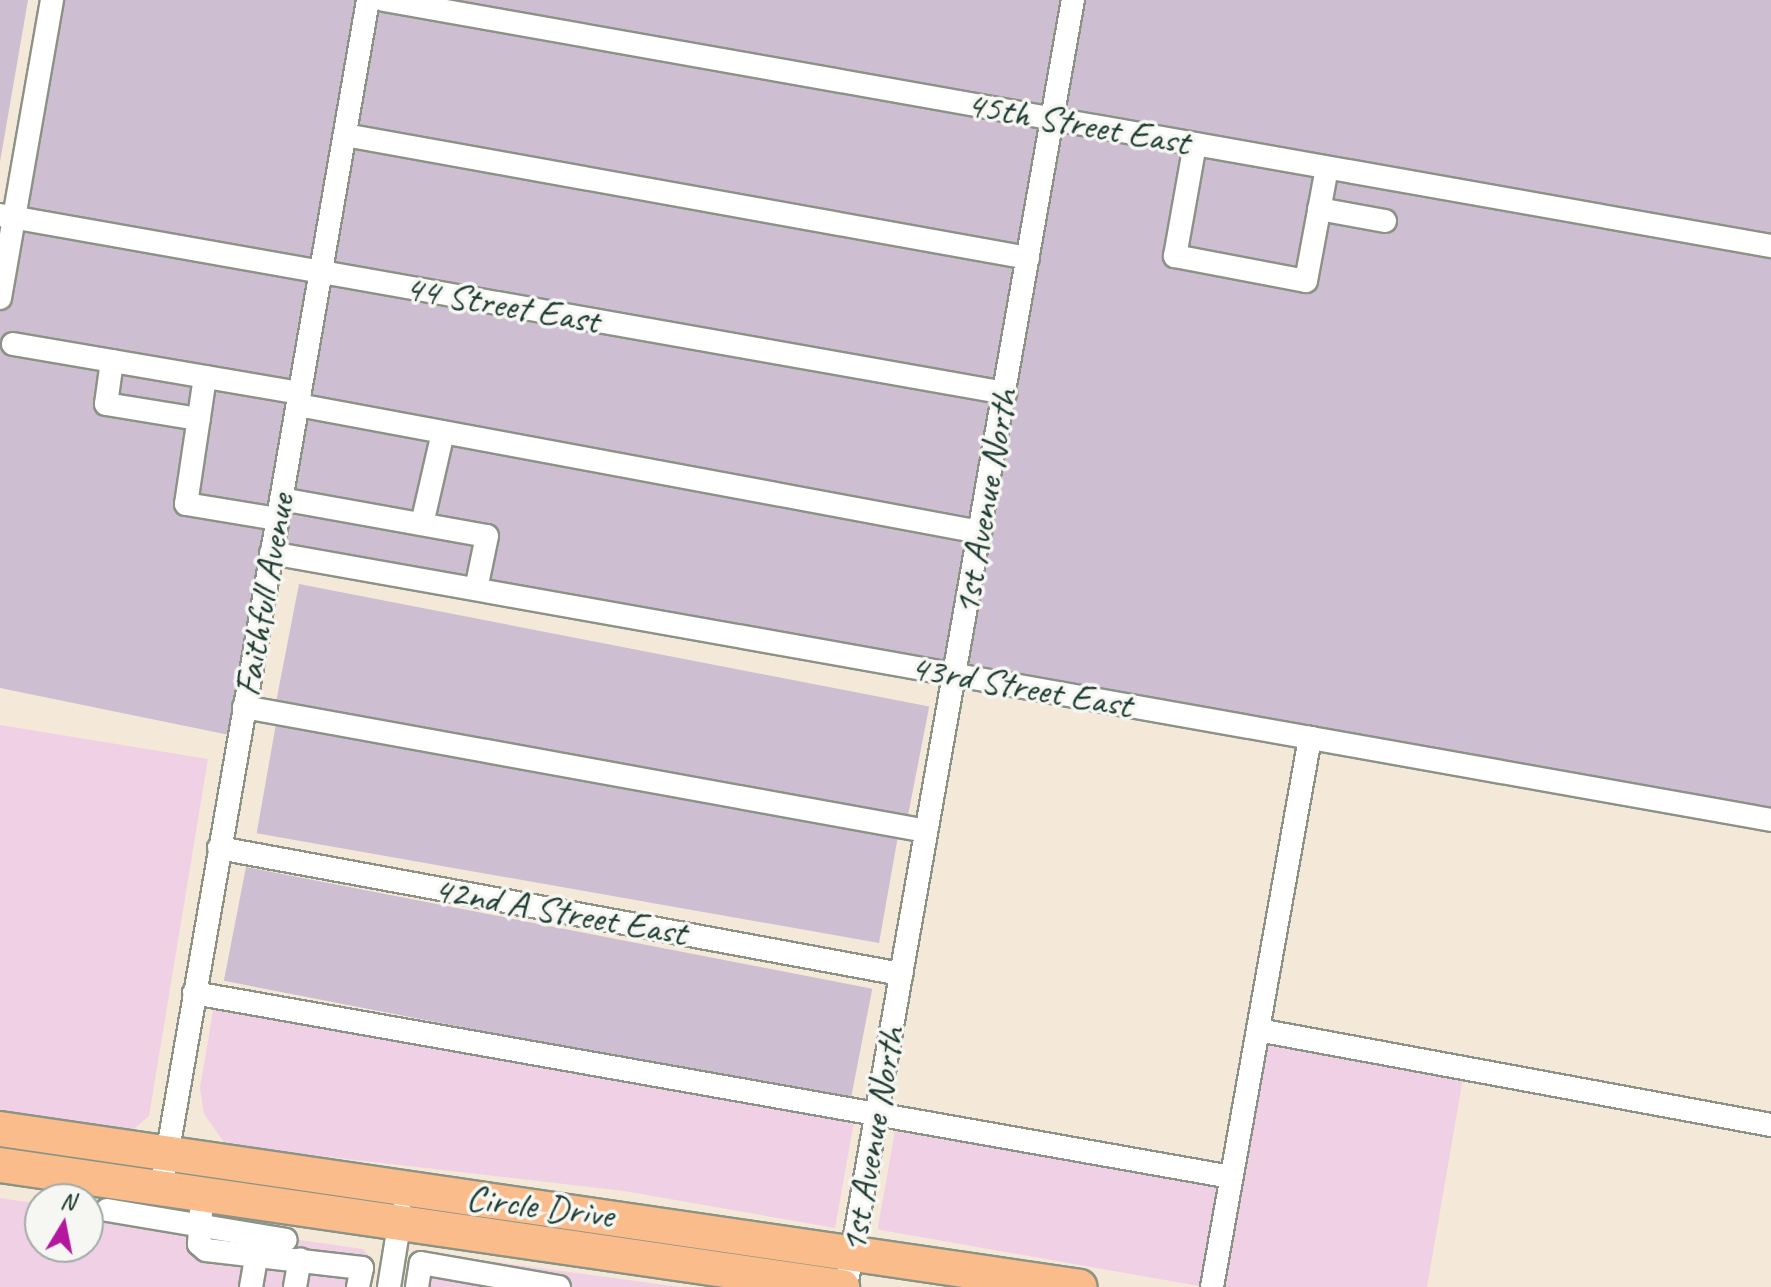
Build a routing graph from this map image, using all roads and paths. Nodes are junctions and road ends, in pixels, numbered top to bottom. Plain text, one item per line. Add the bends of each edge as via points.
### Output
1 (52, 0) edge
2 (368, 0) edge
3 (384, 0) edge
4 (1073, 0) edge
5 (1052, 119) junction
6 (345, 135) junction
7 (1195, 144) junction
8 (1327, 168) junction
9 (1319, 209) junction
10 (7, 217) edge
11 (1385, 221) dead end
12 (1771, 246) edge
13 (1028, 258) junction
14 (321, 272) junction
15 (0, 298) edge
16 (13, 344) dead end
17 (112, 361) junction
18 (205, 377) junction
19 (1005, 393) junction
20 (299, 399) junction
21 (199, 419) junction
22 (443, 432) junction
23 (279, 509) junction
24 (422, 524) junction
25 (980, 532) junction
26 (271, 553) junction
27 (476, 589) junction
28 (954, 674) junction
29 (244, 707) junction
30 (1310, 738) junction
31 (1771, 820) edge
32 (926, 831) junction
33 (219, 848) junction
34 (901, 974) junction
35 (194, 993) junction
36 (1258, 1030) junction
37 (877, 1114) junction
38 (1771, 1125) edge
39 (0, 1129) edge
40 (168, 1153) junction
41 (0, 1165) edge
42 (1231, 1177) junction
43 (406, 1189) junction
44 (161, 1190) junction
45 (200, 1209) junction
46 (107, 1210) dead end
47 (400, 1224) junction
48 (489, 1237) junction
49 (289, 1242) junction
50 (565, 1248) junction
51 (853, 1251) junction
52 (256, 1258) junction
53 (360, 1277) edge
54 (481, 1280) edge
55 (559, 1286) edge
56 (251, 1287) edge
57 (295, 1287) edge
58 (389, 1287) edge
59 (417, 1287) edge
60 (844, 1287) edge
61 (1080, 1287) edge
62 (1212, 1287) edge

1 - 10 street
2 - 6 street, Faithfull Avenue
3 - 5 street, 45th Street East
4 - 5 street, 1st Avenue North
5 - 7 street, 45th Street East
5 - 13 street, 1st Avenue North
6 - 13 street
6 - 14 street, Faithfull Avenue
7 - 8 street, 45th Street East
7 - 9 street via 1175,256 1306,281
8 - 9 street
8 - 12 street, 45th Street East
9 - 11 street
10 - 14 street, 44 Street East
10 - 15 street
13 - 19 street, 1st Avenue North
14 - 19 street, 44 Street East
14 - 20 street, Faithfull Avenue
16 - 17 street
17 - 18 street
17 - 21 street via 106,404
18 - 20 street
18 - 21 street
19 - 25 street, 1st Avenue North
20 - 22 street
20 - 23 street, Faithfull Avenue
21 - 23 street via 186,504
22 - 24 street
22 - 25 street
23 - 24 street
23 - 26 street, Faithfull Avenue
24 - 27 street via 487,536
25 - 28 street, 1st Avenue North
26 - 27 street, 43rd Street East
26 - 29 street, Faithfull Avenue
27 - 28 street, 43rd Street East
28 - 30 street, 43rd Street East
28 - 32 street, 1st Avenue North
29 - 32 street
29 - 33 street, Faithfull Avenue
30 - 31 street, 43rd Street East
30 - 36 street
32 - 34 street, 1st Avenue North
33 - 34 street, 42nd A Street East
33 - 35 street, Faithfull Avenue
34 - 37 street, 1st Avenue North
35 - 37 street
35 - 40 street, Faithfull Avenue
36 - 38 street
36 - 42 street
37 - 42 street
37 - 51 street, 1st Avenue North
39 - 40 highway, Circle Drive
40 - 43 highway, Circle Drive
40 - 44 street, Faithfull Avenue
41 - 44 highway, Circle Drive
42 - 62 street
43 - 47 street
43 - 51 highway, Circle Drive
44 - 45 highway, Circle Drive
45 - 46 street
45 - 49 highway, Circle Drive
45 - 52 street via 199,1244 206,1250
47 - 48 highway, Circle Drive
47 - 49 highway, Circle Drive
47 - 58 street
48 - 50 highway, Circle Drive
48 - 54 street
49 - 52 street
49 - 53 street
49 - 57 street
50 - 55 street
50 - 60 highway, Circle Drive
51 - 60 street, 1st Avenue North
51 - 61 highway, Circle Drive
52 - 56 street
54 - 55 street
54 - 59 street via 421,1263

